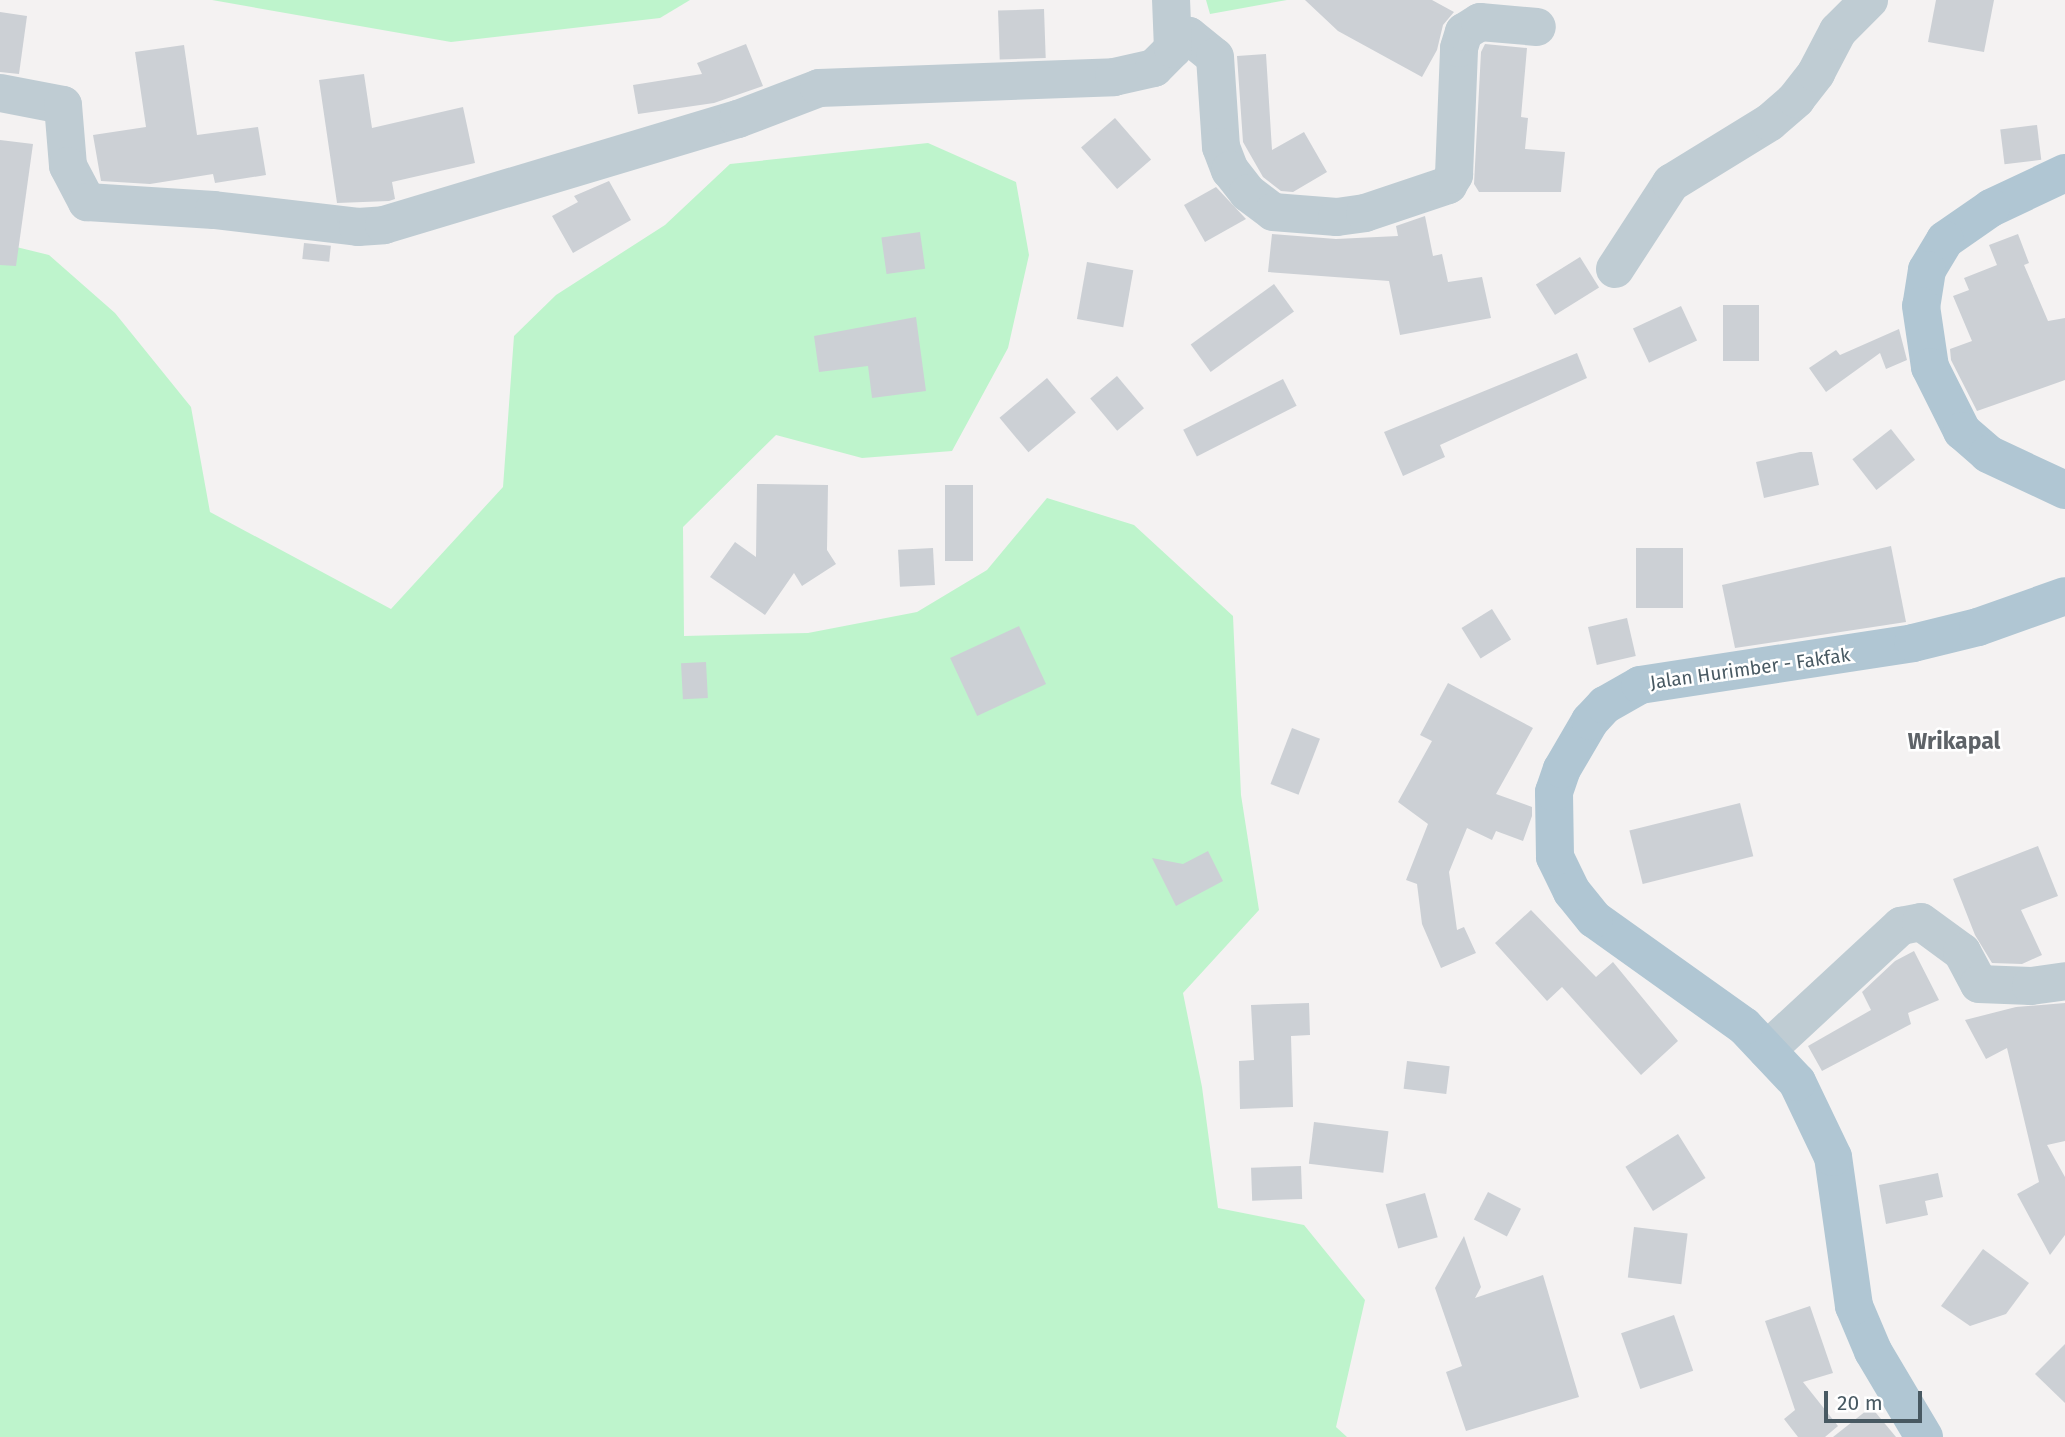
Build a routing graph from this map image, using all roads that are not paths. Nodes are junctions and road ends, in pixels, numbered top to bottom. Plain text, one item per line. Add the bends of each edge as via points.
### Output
1 (1869, 0) edge
2 (1173, 17) edge
3 (1537, 27) dead end
4 (0, 93) edge
5 (2065, 173) edge
6 (1615, 269) dead end
7 (2065, 490) edge
8 (2065, 597) edge
9 (2065, 981) edge
10 (1767, 1050) junction
11 (1924, 1437) edge

1 - 6 street via 1842,26 1796,99 1770,122 1671,183
2 - 3 street via 1215,57 1221,147 1230,170 1273,212 1337,218 1448,186 1454,175 1459,48 1464,32 1480,22
2 - 4 street via 1168,57 1154,68 1114,77 1054,81 830,86 738,119 384,225 358,228 214,210 87,202 68,166 64,105
5 - 7 main road via 1991,208 1945,240 1927,270 1921,306 1930,368 1962,431 1988,454
8 - 10 main road, Jalan Hurimber - Fakfak via 1978,627 1913,643 1640,685 1605,705 1590,721 1554,792 1552,839 1560,870 1594,919 1712,1002
9 - 10 street via 2031,986 1979,984 1962,952 1921,922 1901,926
10 - 11 main road, Jalan Hurimber - Fakfak via 1797,1082 1819,1120 1842,1203 1843,1253 1854,1306 1873,1351

